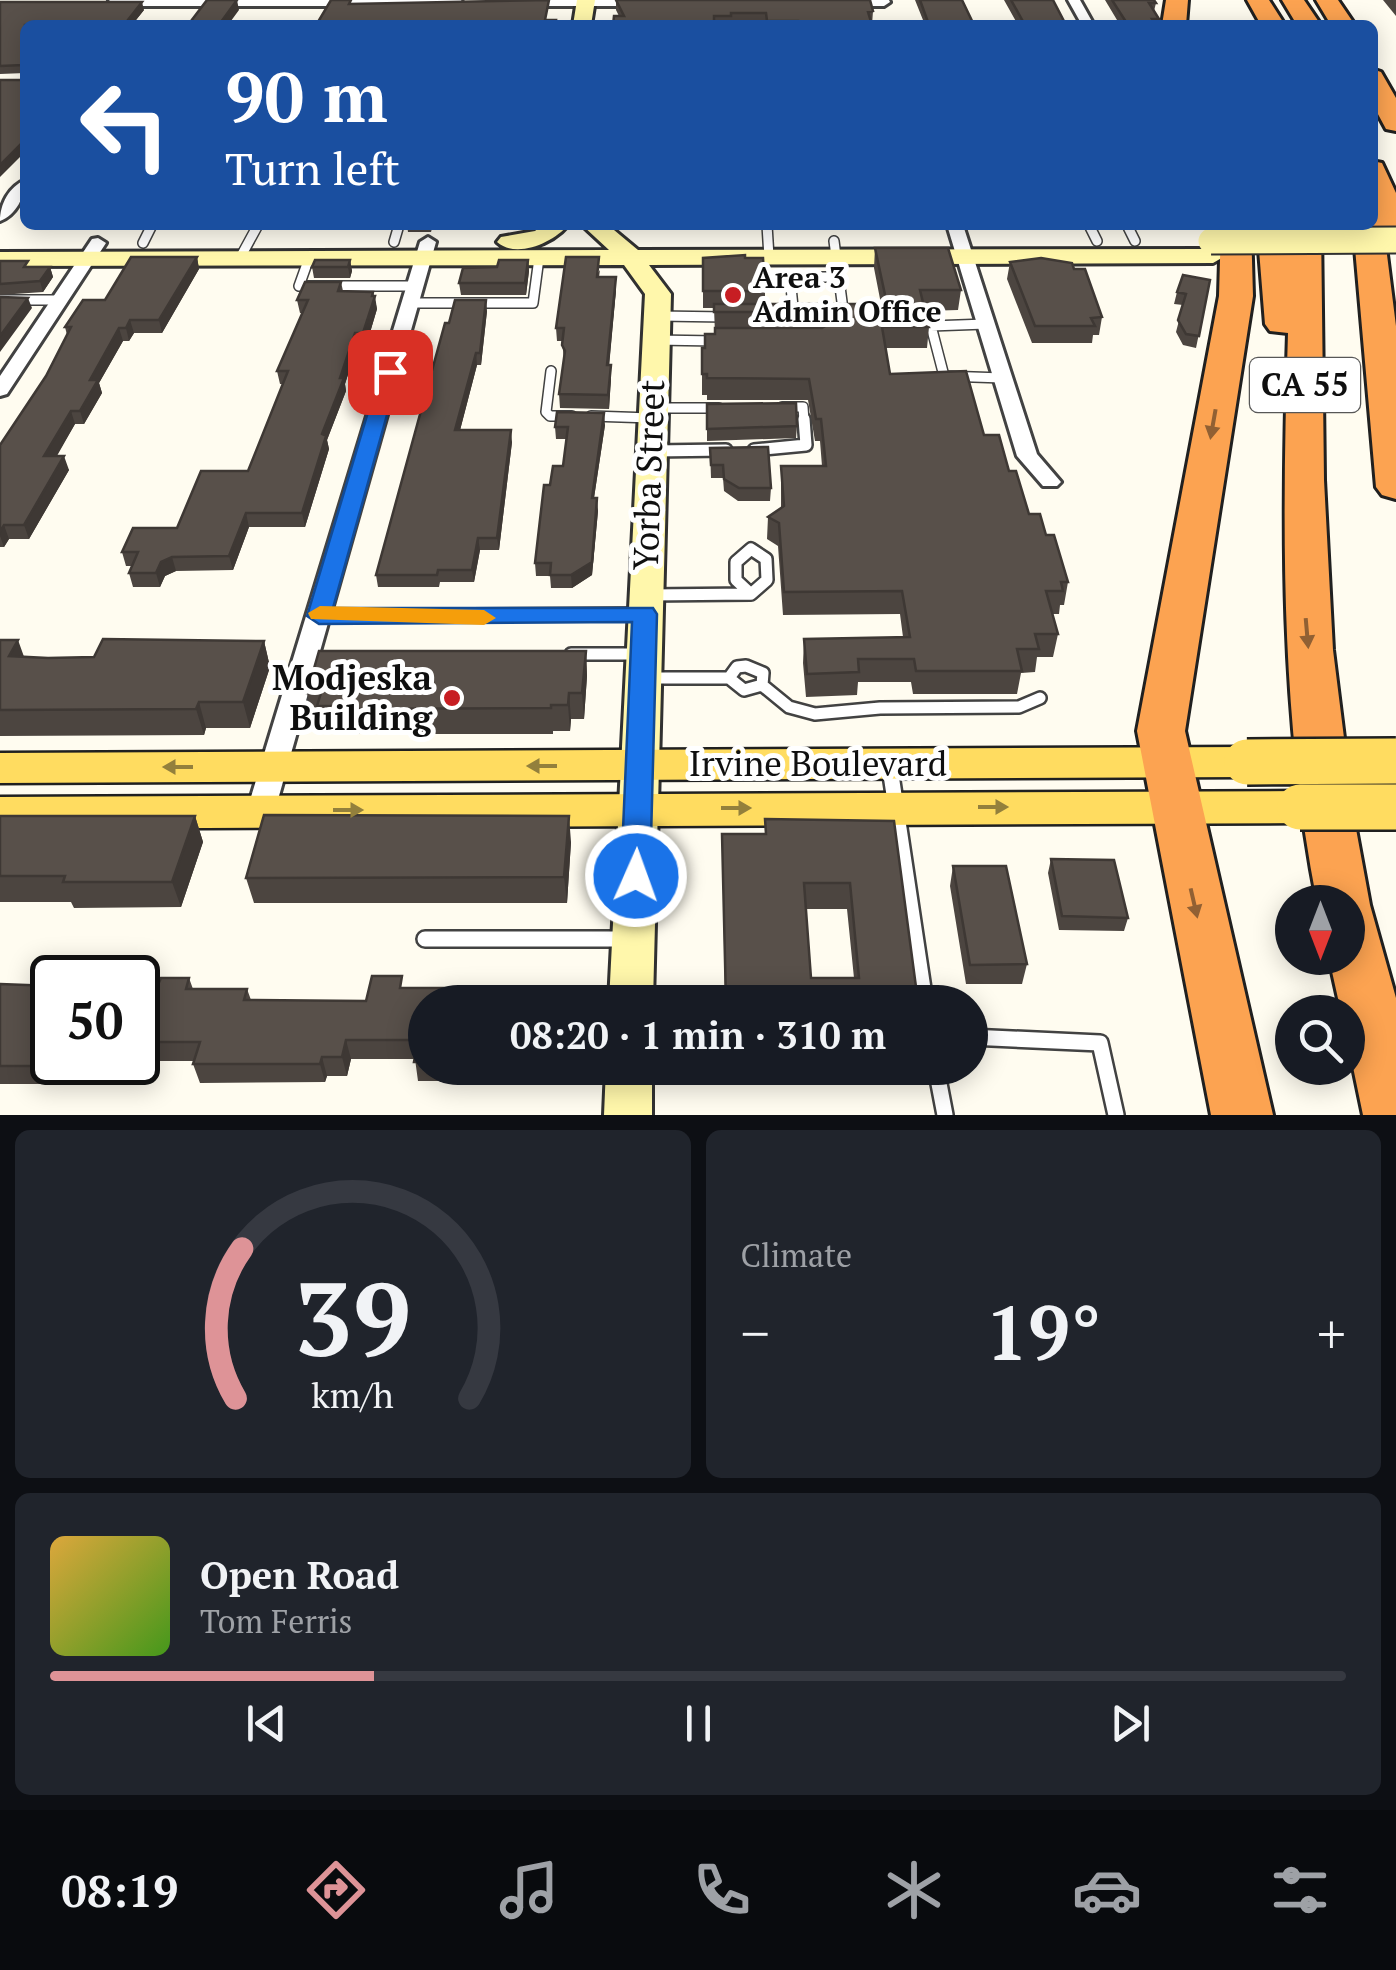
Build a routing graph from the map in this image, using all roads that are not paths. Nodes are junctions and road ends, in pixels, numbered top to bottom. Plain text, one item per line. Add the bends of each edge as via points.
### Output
1 (378, 1) edge
2 (586, 1) edge
3 (96, 2) edge
4 (472, 2) edge
5 (510, 2) edge
6 (666, 2) edge
7 (825, 2) edge
8 (169, 5) edge
9 (885, 5) edge
10 (1378, 88) edge
11 (1396, 123) edge
12 (1378, 185) edge
13 (20, 191) edge
14 (0, 216) edge
15 (550, 230) edge
16 (1272, 230) edge
17 (1306, 230) edge
18 (1369, 230) edge
19 (1396, 232) edge
20 (1093, 233) edge
21 (1131, 233) edge
22 (147, 234) edge
23 (396, 234) edge
24 (1220, 240) edge
25 (1396, 240) edge
26 (613, 241) edge
27 (768, 241) edge
28 (960, 241) edge
29 (249, 242) edge
30 (508, 242) junction
31 (0, 243) edge
32 (426, 250) junction
33 (92, 251) junction
34 (1396, 255) edge
35 (714, 257) junction
36 (309, 258) junction
37 (539, 258) junction
38 (0, 259) edge
39 (837, 259) junction
40 (412, 294) junction
41 (0, 300) edge
42 (60, 300) junction
43 (741, 316) edge
44 (655, 317) junction
45 (776, 317) edge
46 (794, 317) junction
47 (811, 317) edge
48 (828, 317) edge
49 (986, 324) junction
50 (726, 340) edge
51 (551, 371) dead end
52 (1003, 378) junction
53 (0, 390) edge
54 (764, 407) edge
55 (726, 408) edge
56 (652, 413) junction
57 (650, 451) junction
58 (1050, 482) dead end
59 (1396, 487) edge
60 (1303, 545) junction
61 (751, 594) dead end
62 (645, 605) junction
63 (319, 616) junction
64 (546, 654) edge
65 (643, 666) junction
66 (729, 678) junction
67 (762, 685) junction
68 (1040, 698) dead end
69 (1396, 761) edge
70 (889, 764) junction
71 (640, 766) junction
72 (275, 767) junction
73 (0, 768) edge
74 (1171, 785) junction
75 (895, 807) junction
76 (1396, 807) edge
77 (638, 808) junction
78 (261, 810) junction
79 (0, 813) edge
80 (1342, 885) edge
81 (634, 938) junction
82 (424, 939) dead end
83 (1362, 975) edge
84 (632, 985) edge
85 (922, 985) edge
86 (988, 1038) edge
87 (629, 1085) edge
88 (939, 1085) edge
89 (628, 1115) edge
90 (945, 1115) edge
91 (1116, 1115) edge
92 (1242, 1115) edge
93 (1394, 1115) edge

1 - 4 street
1 - 8 street
2 - 5 street
2 - 6 street
3 - 8 street
7 - 9 street
10 - 11 highway
12 - 19 highway
13 - 14 street
15 - 30 main road
16 - 60 highway
17 - 60 highway, CA 55
18 - 59 highway, CA 55
20 - 21 main road
20 - 28 main road
21 - 24 main road
22 - 29 main road
22 - 33 main road
23 - 29 main road
23 - 32 main road
24 - 25 main road, bridge
24 - 28 main road
24 - 34 main road
24 -> 74 highway via 1236,296 1160,731
26 - 27 main road
26 - 30 main road
26 - 35 main road
26 - 37 main road
26 - 44 main road
27 - 35 main road
27 - 39 main road
28 - 39 main road
28 - 49 street
29 - 33 main road
29 - 36 main road
30 - 32 main road
31 - 33 main road
32 - 36 main road
32 - 37 main road
32 - 40 street
33 - 38 main road
33 - 42 street
35 - 44 main road via 684,268
36 - 40 lane via 299,286
37 - 40 lane via 533,303
39 - 46 lane via 790,277
39 - 48 lane via 845,317
40 - 63 street
41 - 42 lane
42 - 53 street
43 - 44 lane
44 - 50 lane
44 - 56 main road, Yorba Street
45 - 46 lane
46 - 47 lane
49 - 52 street
49 - 52 lane via 931,326 944,376
51 - 56 lane via 550,416
52 - 58 street via 1027,456
54 - 57 lane via 803,407 806,446
55 - 56 lane
56 - 57 main road, Yorba Street
57 - 62 main road, Yorba Street
60 -> 80 highway, CA 55 via 1306,632
61 - 62 lane
62 - 63 lane
62 - 65 main road, Yorba Street
63 - 72 street via 317,656
64 - 65 lane
65 - 66 lane
65 - 71 main road, Yorba Street
66 - 67 lane via 742,690
66 - 67 lane via 737,668 755,666 765,677
67 - 68 lane via 789,707 815,714 1019,707
69 - 74 main road, Irvine Boulevard, bridge via 1247,762
70 - 71 main road, Irvine Boulevard
70 - 74 main road, Irvine Boulevard
70 - 75 lane
71 -> 72 main road, Irvine Boulevard
71 - 77 main road, Yorba Street
72 -> 73 main road, Irvine Boulevard
72 - 78 street
75 -> 74 main road, Irvine Boulevard
74 - 76 main road, bridge via 1249,807
74 -> 92 highway
77 -> 75 main road, Irvine Boulevard
75 - 85 lane
78 -> 77 main road, Irvine Boulevard
77 - 81 main road, Yorba Street
78 - 79 main road, Irvine Boulevard
81 - 82 lane
81 - 84 main road, Yorba Street
83 - 93 highway
86 - 91 lane via 1100,1043
87 - 89 main road
88 - 90 lane

